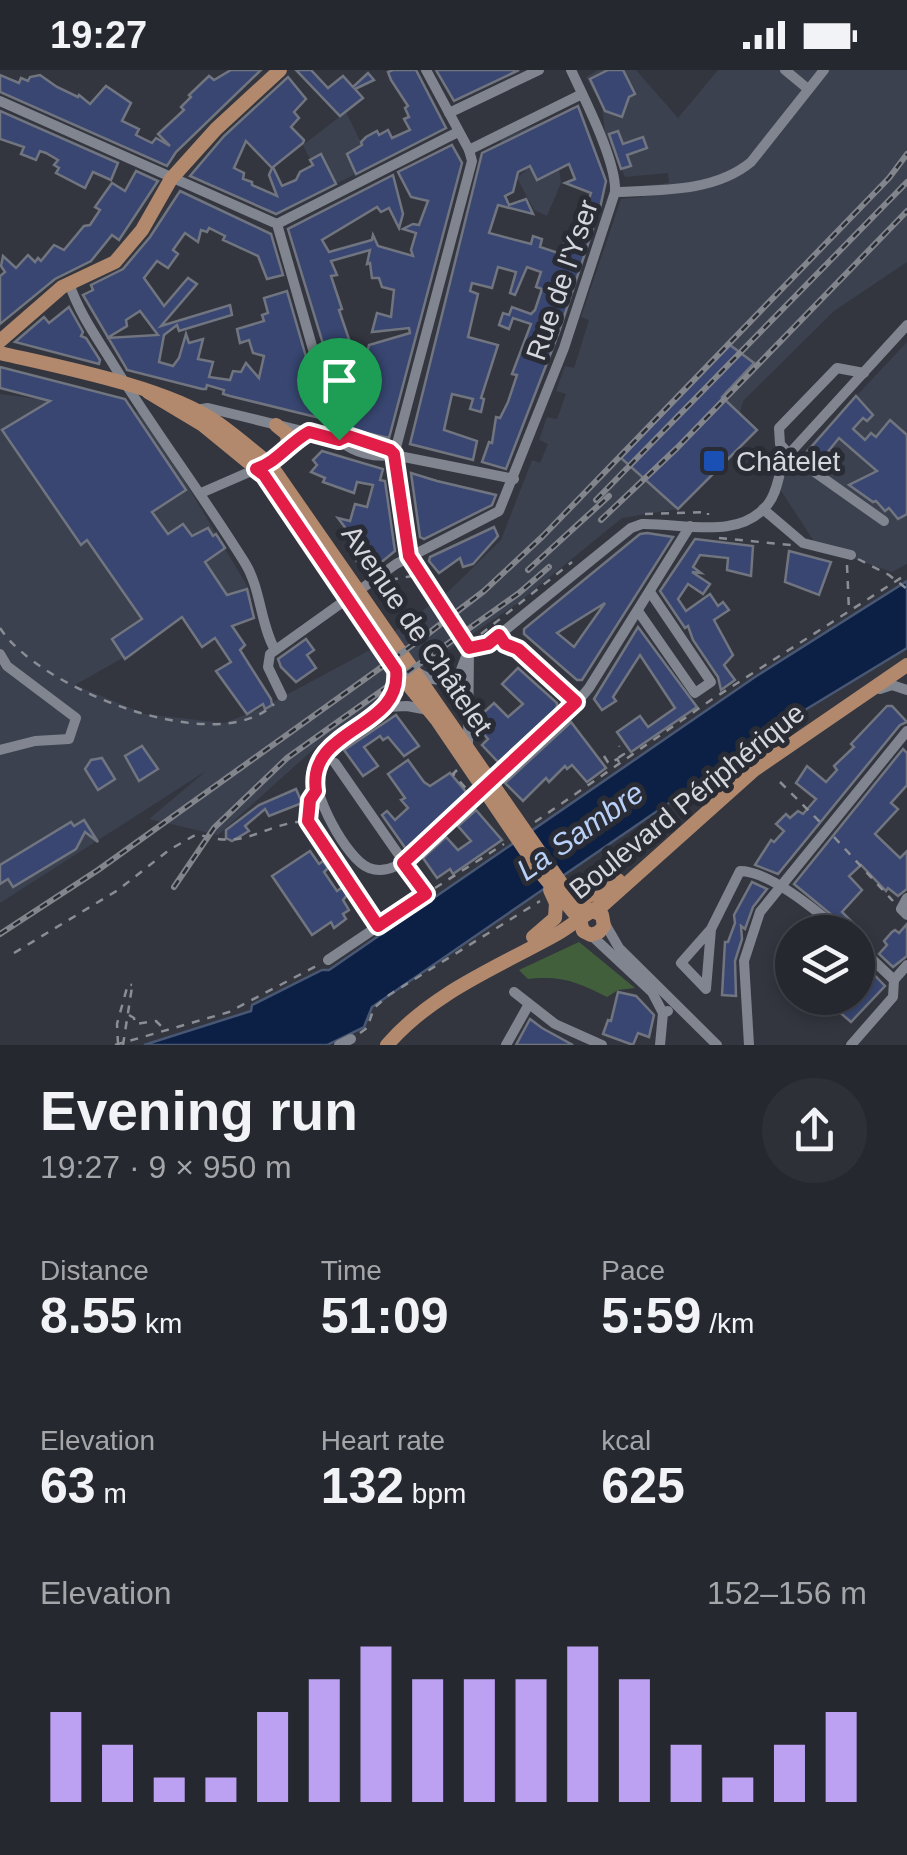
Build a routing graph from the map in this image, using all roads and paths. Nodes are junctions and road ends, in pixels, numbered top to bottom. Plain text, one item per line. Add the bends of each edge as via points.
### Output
1 (280, 70) edge
2 (426, 70) edge
3 (539, 70) edge
4 (585, 70) edge
5 (785, 70) edge
6 (824, 70) edge
7 (572, 73) edge
8 (808, 90) junction
9 (582, 94) junction
10 (0, 101) edge
11 (449, 114) junction
12 (458, 132) junction
13 (469, 150) junction
14 (171, 179) junction
15 (615, 192) junction
16 (277, 224) junction
17 (70, 283) junction
18 (907, 325) edge
19 (0, 341) edge
20 (0, 353) edge
21 (864, 374) junction
22 (124, 384) junction
23 (148, 392) junction
24 (196, 410) junction
25 (276, 425) junction
26 (309, 432) junction
27 (339, 440) junction
28 (288, 444) junction
29 (784, 449) junction
30 (394, 454) junction
31 (263, 466) junction
32 (514, 479) junction
33 (202, 493) junction
34 (763, 509) junction
35 (884, 521) dead end
36 (690, 526) junction
37 (708, 526) junction
38 (812, 546) junction
39 (851, 555) junction
40 (409, 556) junction
41 (421, 574) junction
42 (907, 574) edge
43 (374, 580) junction
44 (907, 589) edge
45 (650, 592) junction
46 (638, 611) junction
47 (848, 611) junction
48 (0, 628) edge
49 (499, 635) junction
50 (681, 638) junction
51 (467, 644) junction
52 (664, 649) junction
53 (275, 650) junction
54 (0, 654) edge
55 (907, 664) edge
56 (403, 677) junction
57 (907, 690) edge
58 (282, 696) joint
59 (576, 702) junction
60 (854, 702) junction
61 (386, 707) junction
62 (428, 710) junction
63 (907, 731) edge
64 (619, 746) dead end
65 (468, 748) junction
66 (0, 750) edge
67 (604, 756) dead end
68 (618, 761) junction
69 (335, 763) dead end
70 (754, 770) junction
71 (452, 774) dead end
72 (483, 778) junction
73 (780, 782) dead end
74 (316, 791) junction
75 (487, 794) junction
76 (308, 821) junction
77 (827, 828) junction
78 (515, 832) junction
79 (403, 863) junction
80 (780, 886) junction
81 (556, 889) junction
82 (426, 894) junction
83 (907, 898) edge
84 (532, 905) dead end
85 (904, 912) edge
86 (819, 915) edge
87 (604, 922) joint
88 (587, 925) junction
89 (378, 926) junction
90 (711, 929) junction
91 (477, 942) junction
92 (482, 948) dead end
93 (14, 953) dead end
94 (328, 960) joint
95 (875, 962) edge
96 (907, 965) edge
97 (493, 968) junction
98 (894, 980) junction
99 (514, 992) dead end
100 (529, 1004) junction
101 (678, 1007) junction
102 (663, 1013) junction
103 (128, 1014) junction
104 (166, 1032) junction
105 (351, 1039) joint
106 (118, 1045) edge
107 (338, 1045) edge
108 (387, 1045) edge
109 (506, 1045) edge
110 (602, 1045) edge
111 (660, 1045) edge
112 (717, 1045) edge
113 (749, 1045) edge
114 (851, 1045) edge

1 - 14 main road
2 - 11 street
3 - 11 street
4 - 7 street
5 - 8 street
6 - 8 street
7 - 9 street, Rue de l'Yser
8 - 15 street via 751,162 724,180
9 - 13 street
9 - 15 street, Rue de l'Yser
10 - 14 street
11 - 12 street
12 - 13 street
12 - 16 street
13 - 30 street via 470,171
14 - 16 street
14 - 17 main road via 115,262
15 - 32 street, Rue de l'Yser
16 - 27 street
17 - 19 main road
17 - 22 street via 76,305
18 - 21 street
20 - 22 main road
21 - 29 street
21 - 29 street via 837,368 779,428
22 - 23 main road
22 - 33 street
23 - 24 main road, Avenue de Châtelet
23 - 31 main road, Avenue de Châtelet
24 - 25 street
24 - 31 main road, Avenue de Châtelet
25 - 26 street
25 - 28 main road
26 - 27 street
26 - 28 main road
27 - 30 street via 350,450
28 - 31 main road
29 - 34 street
29 - 35 street
30 - 32 street
30 - 40 street
31 - 33 street
31 - 56 main road, Avenue de Châtelet
32 - 40 street, Rue de l'Yser via 499,511
33 - 53 street via 248,568
34 - 37 street via 740,526
34 - 38 street
36 - 37 street
36 - 45 street
36 - 49 street via 631,528
37 - 38 path via 708,536
38 - 39 street
39 - 44 path
39 - 47 path
40 - 41 street
40 - 43 street, Rue de l'Yser
41 - 43 path
41 - 51 street
42 - 47 path
43 - 53 street, Rue de l'Yser
45 - 46 street
45 - 50 street
46 - 52 street
46 - 59 street
47 - 68 path
48 - 58 path via 48,671 124,710 182,723 240,724
49 - 51 street via 488,644
49 - 59 street
50 - 52 street
50 - 52 street via 710,682 696,693
51 - 56 street via 459,675 444,681
51 - 65 street
53 - 58 street via 268,667
54 - 66 street via 76,718 69,738
55 - 60 main road, Boulevard Périphérique
56 - 61 street
56 - 62 main road, Avenue de Châtelet
56 - 65 main road, Avenue de Châtelet
57 - 60 street via 892,685
59 - 75 street
60 - 70 main road, Boulevard Périphérique
61 - 62 street
61 - 74 street via 329,746 315,772
62 - 72 main road, Avenue de Châtelet
63 - 77 street
64 - 68 path via 624,754
65 - 72 main road, Avenue de Châtelet
67 - 68 path via 609,764
68 - 78 path
69 - 79 street
70 - 81 main road via 602,892 580,896
70 - 88 main road, Boulevard Périphérique
71 - 75 path
72 - 75 main road, Avenue de Châtelet
73 - 77 path
74 - 76 path
74 - 79 street via 365,867
75 - 78 main road, Avenue de Châtelet
75 - 79 street
76 - 89 path
76 - 93 path via 286,822 239,841 197,834
77 - 80 street
77 - 85 path
78 - 81 main road, Avenue de Châtelet
78 - 81 main road, Avenue de Châtelet
78 - 82 path
79 - 82 street
80 - 86 street
80 - 90 street via 740,870
80 - 113 street via 760,912 744,961
81 - 88 main road, Avenue de Châtelet via 581,908
81 - 97 main road via 552,924
82 - 89 street
83 - 85 street
84 - 91 path
87 - 88 main road via 599,932
87 - 101 street via 619,948
88 - 97 main road, Boulevard Périphérique
88 - 102 street, Avenue de Châtelet via 652,992
89 - 94 street
90 - 90 street via 681,963 706,989 708,969
91 - 92 path
91 - 105 path via 389,995 374,1008 368,1028
94 - 104 path via 229,1012
95 - 98 street
96 - 98 street
97 - 108 main road, Boulevard Périphérique via 438,999
98 - 114 street via 893,997
99 - 100 street
100 - 109 street
100 - 110 street
101 - 102 street
101 - 112 street
102 - 111 street
103 - 104 path via 135,1024 159,1022
103 - 106 path
103 - 106 path via 132,984 116,1024
104 - 106 path
105 - 107 street

